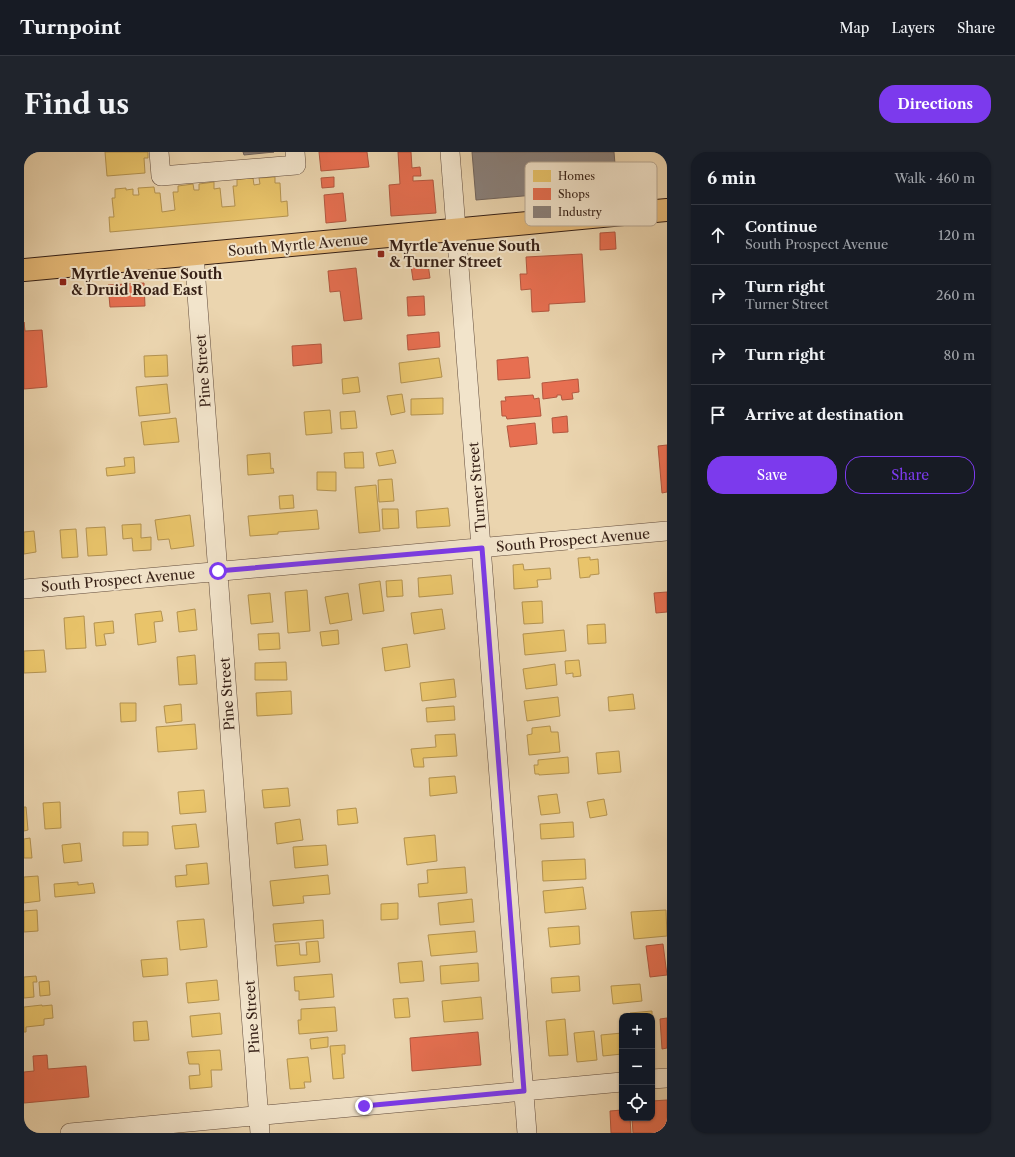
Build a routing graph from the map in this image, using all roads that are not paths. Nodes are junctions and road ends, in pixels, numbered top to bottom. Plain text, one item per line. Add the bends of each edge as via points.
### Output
1 (159, 152) edge
2 (295, 152) edge
3 (450, 152) edge
4 (667, 210) edge
5 (657, 211) edge
6 (525, 223) edge
7 (456, 230) junction
8 (194, 254) junction
9 (24, 270) edge
10 (667, 531) edge
11 (482, 548) junction
12 (218, 571) junction
13 (24, 589) edge
14 (667, 1078) edge
15 (655, 1079) edge
16 (619, 1082) edge
17 (524, 1091) junction
18 (260, 1124) edge
19 (70, 1133) edge
20 (527, 1133) edge

1 - 2 street via 161,176 296,164
3 - 7 street, Turner Street
4 - 5 main road, South Myrtle Avenue
6 - 7 main road, South Myrtle Avenue
7 - 8 main road, South Myrtle Avenue
7 - 11 street, Turner Street
8 - 9 main road, South Myrtle Avenue
8 - 12 street, Pine Street
10 - 11 street, South Prospect Avenue
11 - 12 street, South Prospect Avenue
11 - 17 street, Turner Street
12 - 13 street, South Prospect Avenue
12 - 18 street, Pine Street
14 - 15 street
16 - 17 street
17 - 18 street
17 - 20 street, Turner Street
18 - 19 street

